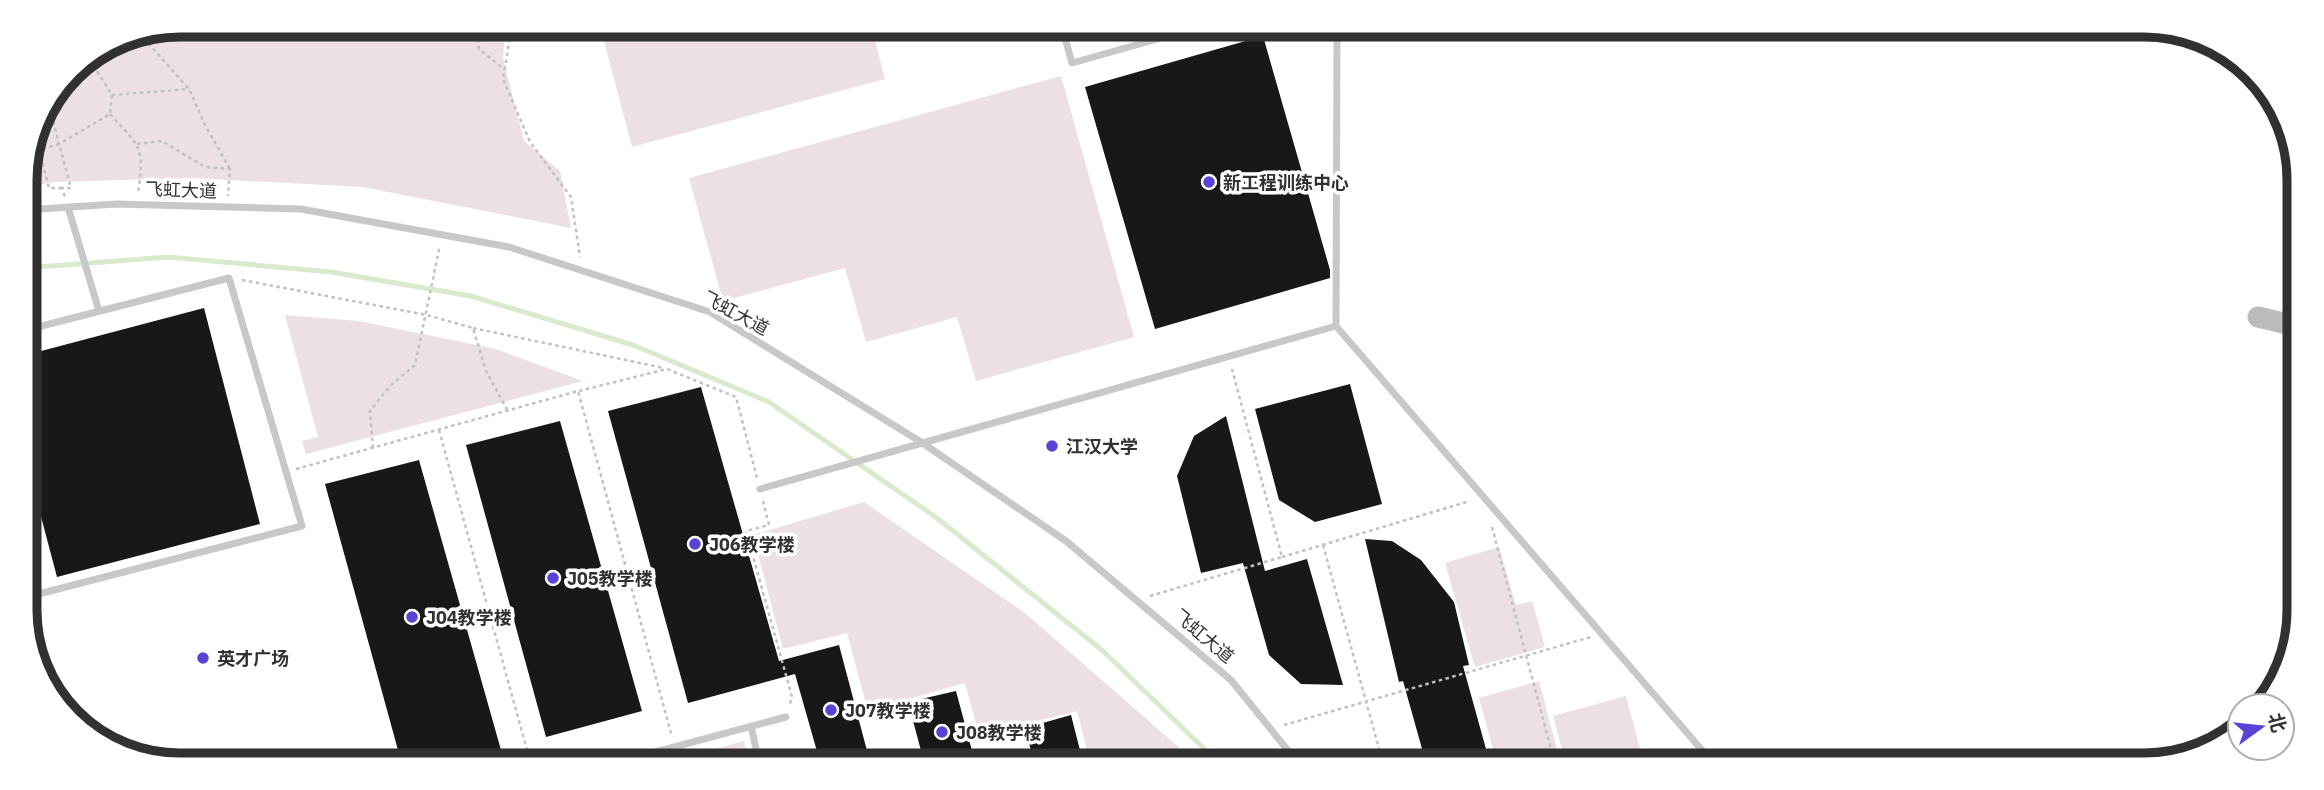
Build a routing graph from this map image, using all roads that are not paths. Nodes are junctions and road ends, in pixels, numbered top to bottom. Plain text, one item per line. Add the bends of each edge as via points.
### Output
1 (1065, 37) edge
2 (1164, 37) edge
3 (1337, 37) edge
4 (68, 207) junction
5 (37, 209) edge
6 (99, 311) junction
7 (2258, 317) dead end
8 (2287, 324) edge
9 (1336, 326) junction
10 (37, 327) edge
11 (921, 442) junction
12 (760, 489) road end
13 (37, 594) edge
14 (786, 717) road end
15 (751, 726) junction
16 (652, 753) edge
17 (757, 753) edge
18 (1290, 753) edge
19 (1704, 753) edge

1 - 2 lane via 1072,63
3 - 9 lane
4 - 5 lane, 飞虹大道
4 - 6 lane
4 - 11 lane, 飞虹大道 via 137,204 301,209 509,247 710,312
6 - 10 lane
6 - 13 lane via 229,278 302,526
7 - 8 street
9 - 11 lane
9 - 19 lane
11 - 12 lane
11 - 18 lane, 飞虹大道 via 1066,541 1231,680
14 - 15 lane
15 - 16 lane
15 - 17 lane

